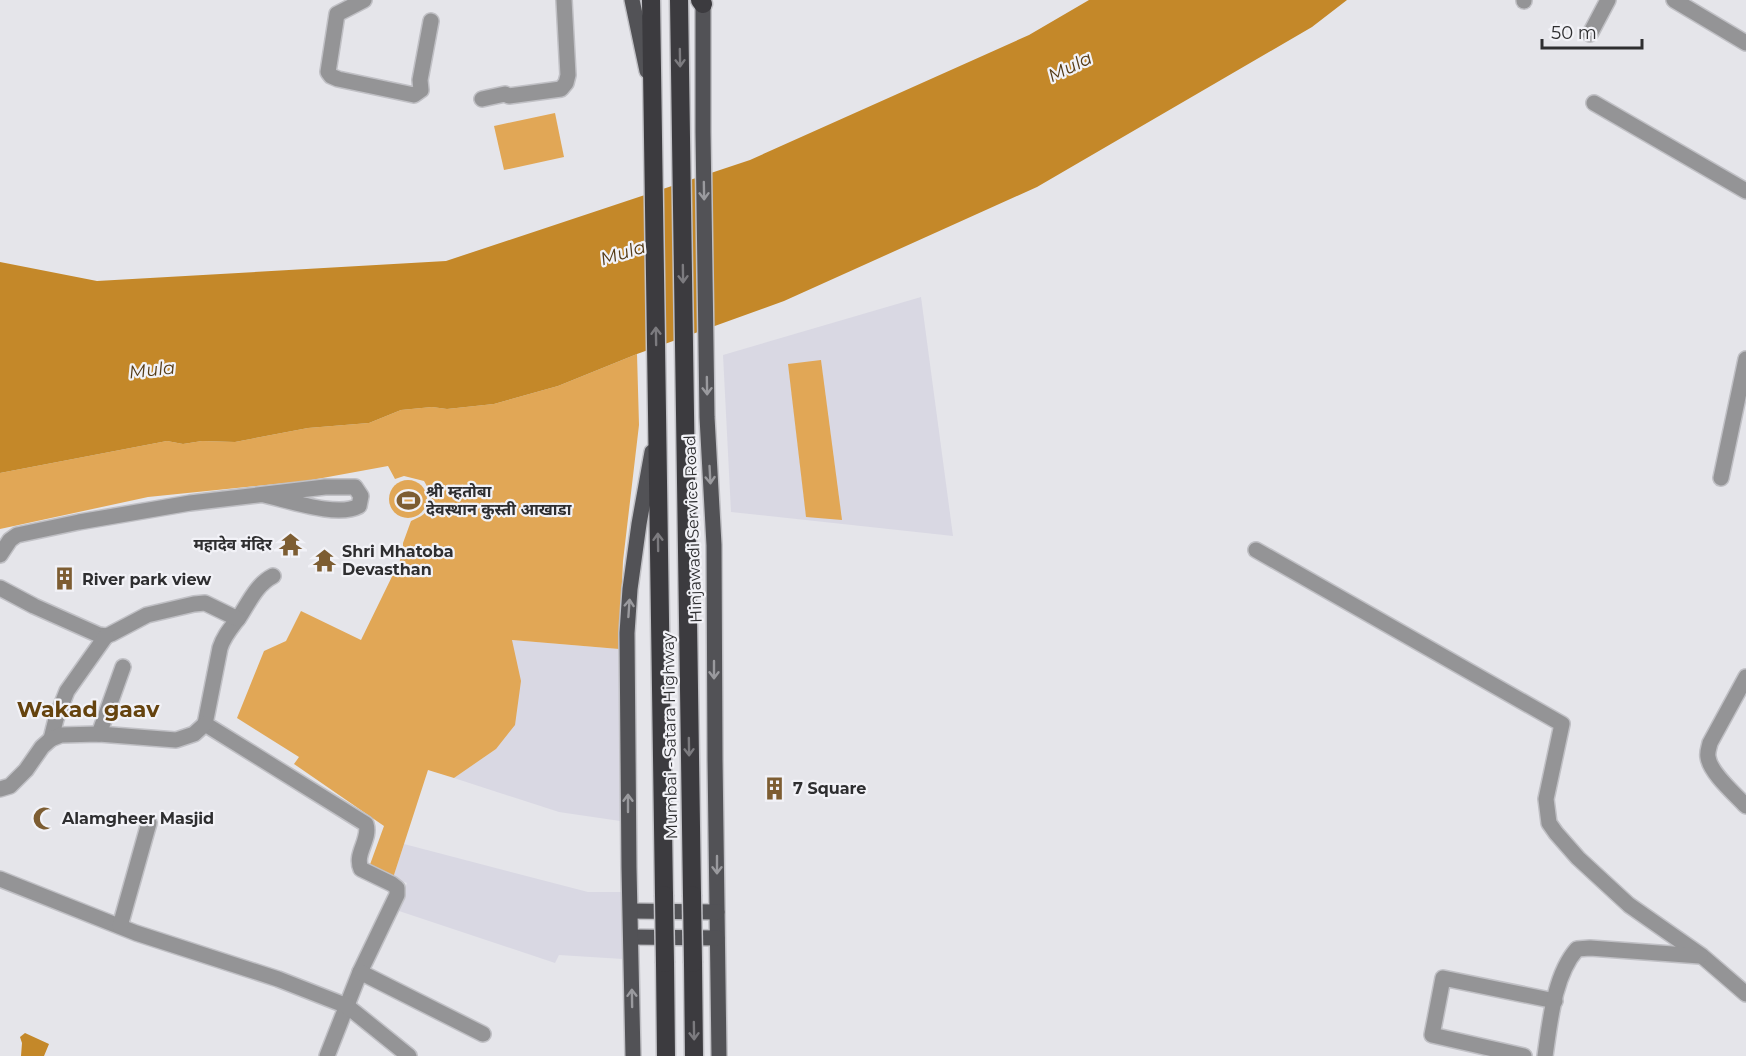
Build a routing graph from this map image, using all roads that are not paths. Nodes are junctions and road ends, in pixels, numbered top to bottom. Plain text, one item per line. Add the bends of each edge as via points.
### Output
1 (364, 0) edge
2 (564, 0) edge
3 (632, 0) edge
4 (651, 0) edge
5 (679, 0) edge
6 (1608, 0) edge
7 (1674, 0) edge
8 (702, 2) edge
9 (431, 21) dead end
10 (1590, 34) dead end
11 (1746, 43) edge
12 (653, 97) junction
13 (482, 99) dead end
14 (1594, 103) dead end
15 (1746, 191) edge
16 (1746, 359) edge
17 (656, 421) junction
18 (1721, 478) dead end
19 (264, 495) junction
20 (1256, 550) dead end
21 (0, 555) edge
22 (273, 576) dead end
23 (0, 588) edge
24 (237, 619) junction
25 (106, 636) junction
26 (123, 667) dead end
27 (1746, 677) edge
28 (205, 724) junction
29 (99, 734) junction
30 (51, 739) junction
31 (0, 789) edge
32 (1746, 806) edge
33 (149, 823) dead end
34 (0, 879) edge
35 (631, 911) junction
36 (717, 912) junction
37 (120, 926) junction
38 (631, 937) junction
39 (717, 938) junction
40 (1701, 956) junction
41 (360, 972) junction
42 (1746, 994) edge
43 (1555, 1001) junction
44 (347, 1006) junction
45 (483, 1034) dead end
46 (327, 1056) edge
47 (410, 1056) edge
48 (633, 1056) edge
49 (666, 1056) edge
50 (694, 1056) edge
51 (719, 1056) edge
52 (1524, 1056) edge
53 (1545, 1056) edge

1 - 9 street via 337,14 328,72 338,79 414,95 421,90
2 - 13 street via 566,83 561,89
3 - 12 main road
4 - 12 highway, Mumbai - Satara Highway
5 -> 50 highway, Mumbai - Satara Highway, bridge
6 - 10 street
7 - 11 street
8 -> 36 main road, Hinjawadi Service Road via 707,417 714,544
17 -> 12 highway, Mumbai - Satara Highway
14 - 15 street
16 - 18 street
35 -> 17 main road via 627,633
49 -> 17 highway, Mumbai - Satara Highway, bridge
19 - 19 street via 355,487 361,496 359,506 334,510
19 - 21 street via 190,503 17,535
20 - 40 street via 1562,724 1546,799 1552,828 1629,905
22 - 24 street via 255,592
23 - 25 street
24 - 25 street via 205,603 194,604 147,615
24 - 28 street via 223,637
25 - 30 street via 67,691
26 - 29 street
27 - 32 street via 1707,754 1717,774
28 - 29 street via 194,734 176,740
28 - 41 street via 368,827 358,865 392,884 397,895
29 - 30 street
30 - 31 street via 10,786
33 - 37 street
34 - 37 street
35 - 36 main road
35 - 38 main road
36 - 39 main road, Hinjawadi Service Road
37 - 44 street
38 - 39 main road
48 -> 38 main road
39 - 51 main road, Hinjawadi Service Road
40 - 42 street
40 - 43 street via 1577,949 1569,958
41 - 44 street
41 - 45 street
43 - 52 street via 1443,978 1432,1035
43 - 53 street
44 - 46 street
44 - 47 street

